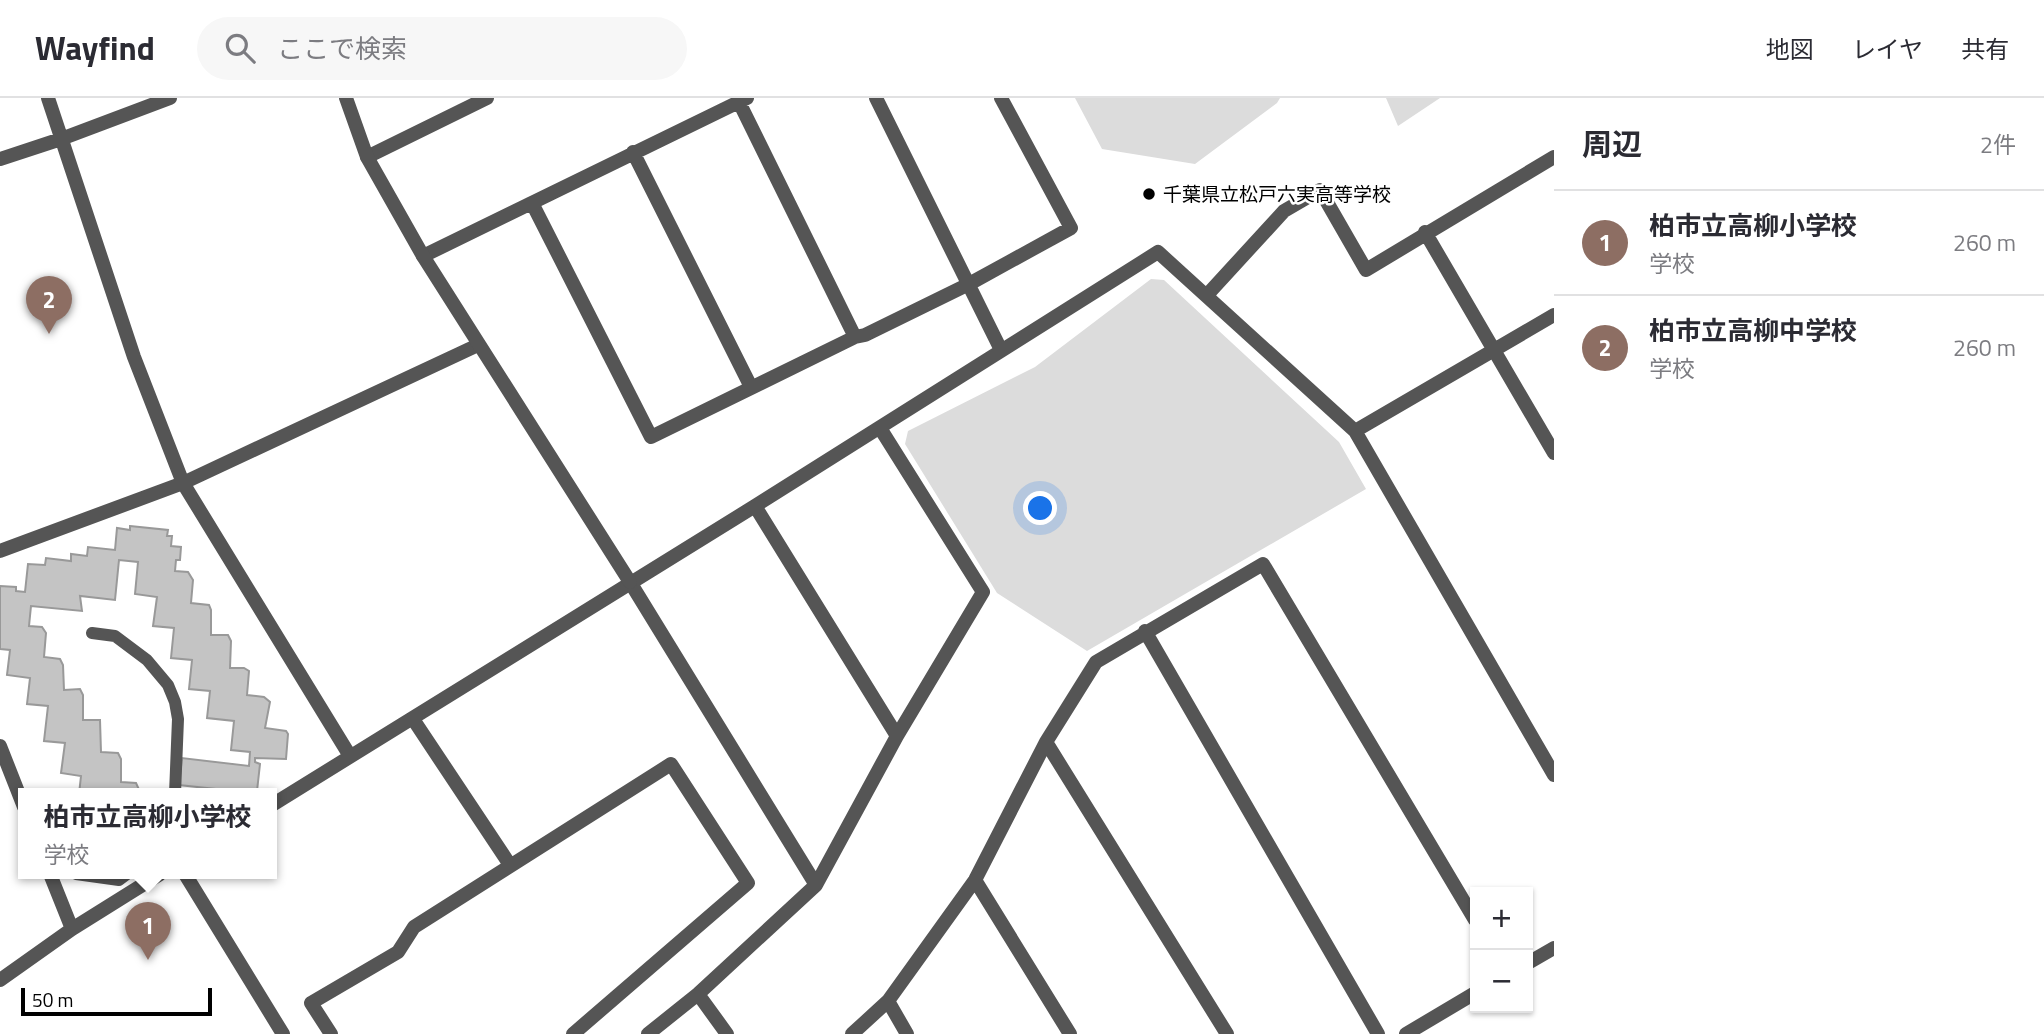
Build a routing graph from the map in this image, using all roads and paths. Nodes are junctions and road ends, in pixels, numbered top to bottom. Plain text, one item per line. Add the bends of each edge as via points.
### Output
1 (48, 98) edge
2 (170, 98) edge
3 (346, 98) edge
4 (487, 98) edge
5 (876, 98) edge
6 (1001, 98) edge
7 (743, 100) edge
8 (61, 139) junction
9 (633, 152) junction
10 (367, 156) junction
11 (1554, 157) edge
12 (0, 159) edge
13 (532, 202) junction
14 (1425, 232) junction
15 (423, 256) junction
16 (969, 284) junction
17 (1207, 295) junction
18 (1554, 315) edge
19 (855, 337) junction
20 (478, 345) junction
21 (1001, 351) junction
22 (1495, 351) junction
23 (751, 387) junction
24 (880, 428) junction
25 (1355, 431) junction
26 (1554, 453) edge
27 (184, 483) junction
28 (755, 506) junction
29 (0, 551) edge
30 (630, 582) junction
31 (1145, 631) junction
32 (92, 634) dead end
33 (413, 719) junction
34 (897, 736) junction
35 (1046, 742) junction
36 (0, 746) edge
37 (350, 756) junction
38 (1554, 775) edge
39 (175, 788) edge
40 (18, 792) edge
41 (277, 802) edge
42 (510, 865) junction
43 (56, 879) edge
44 (152, 879) edge
45 (188, 879) edge
46 (975, 880) junction
47 (816, 885) junction
48 (1470, 912) edge
49 (72, 929) junction
50 (1554, 948) edge
51 (1533, 960) edge
52 (0, 980) edge
53 (698, 994) junction
54 (1470, 996) edge
55 (888, 1001) junction
56 (283, 1034) edge
57 (331, 1034) edge
58 (573, 1034) edge
59 (648, 1034) edge
60 (727, 1034) edge
61 (852, 1034) edge
62 (907, 1034) edge
63 (1070, 1034) edge
64 (1227, 1034) edge
65 (1378, 1034) edge
66 (1406, 1034) edge

1 - 8 street
2 - 8 street
3 - 10 street
4 - 10 street
5 - 16 street
6 - 16 street via 1071,228
7 - 9 street
7 - 19 street
8 - 12 street
8 - 27 street via 134,357
9 - 13 street
9 - 23 street
10 - 15 street
11 - 14 street
13 - 15 street
13 - 23 street via 651,437
14 - 17 street via 1366,270 1320,190 1284,211
14 - 22 street
15 - 20 street
16 - 19 street
16 - 21 street
17 - 21 street via 1157,252
17 - 25 street
18 - 22 street
19 - 23 street
20 - 27 street
20 - 30 street
21 - 24 street
22 - 25 street
22 - 26 street
24 - 28 street
24 - 34 street via 983,592
25 - 38 street
27 - 29 street
27 - 37 street
28 - 30 street
28 - 34 street
30 - 33 street
30 - 47 street
31 - 35 street via 1096,662
31 - 48 street via 1263,564
31 - 65 street
32 - 39 lane via 115,636 147,660 167,685 178,719
33 - 37 street
33 - 42 street
34 - 47 street
35 - 46 street
35 - 64 street
36 - 40 street
37 - 41 street
42 - 57 street via 414,927 398,952 311,1003
42 - 58 street via 671,764 748,883
43 - 49 street
44 - 49 street
45 - 56 street
46 - 55 street
46 - 63 street
47 - 53 street
49 - 52 street
50 - 51 street
53 - 59 street
53 - 60 street
54 - 66 street
55 - 61 street
55 - 62 street

